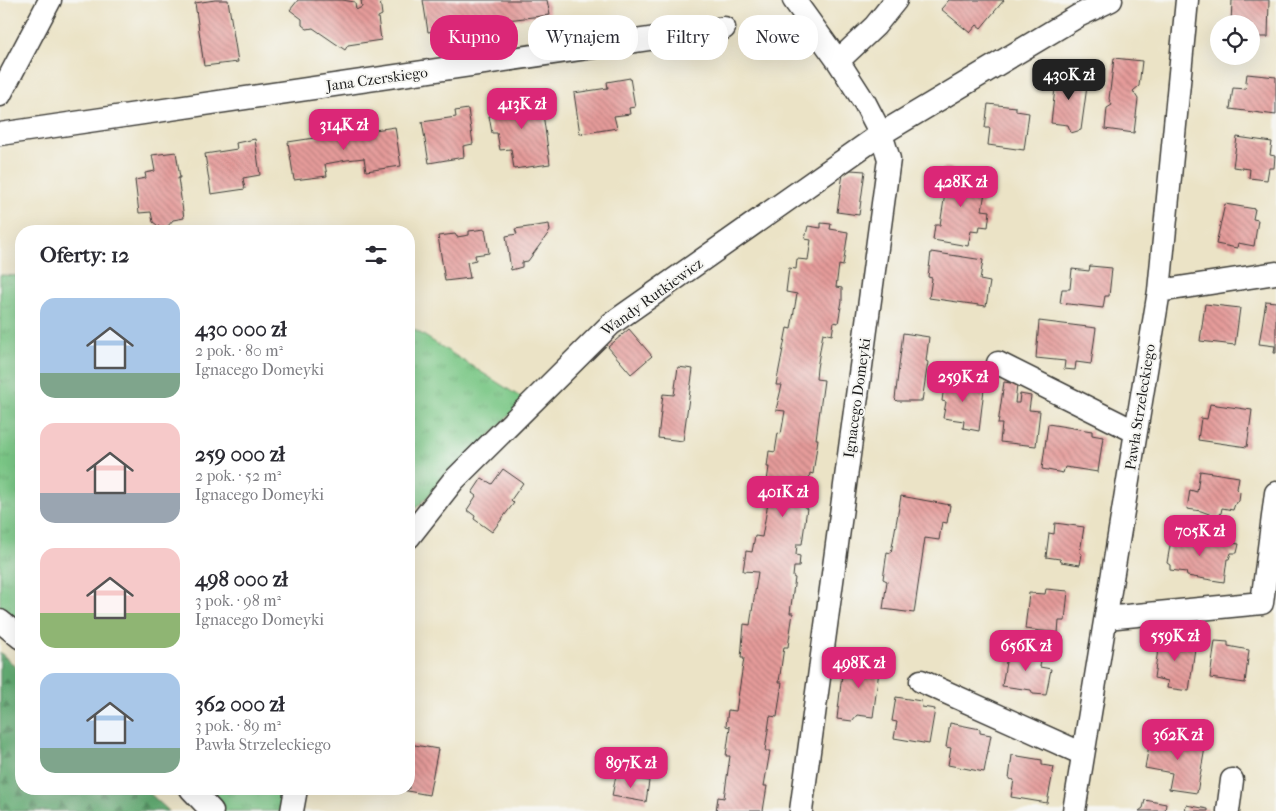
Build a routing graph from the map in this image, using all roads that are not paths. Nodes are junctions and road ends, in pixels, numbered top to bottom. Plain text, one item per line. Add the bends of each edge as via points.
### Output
1 (50, 0) edge
2 (794, 0) edge
3 (896, 0) edge
4 (1111, 0) edge
5 (1187, 0) edge
6 (648, 39) edge
7 (838, 60) junction
8 (0, 95) edge
9 (0, 134) edge
10 (882, 134) junction
11 (1276, 273) edge
12 (1159, 290) junction
13 (998, 363) dead end
14 (1136, 432) junction
15 (1276, 493) edge
16 (415, 529) edge
17 (1106, 618) junction
18 (0, 621) edge
19 (15, 633) edge
20 (921, 681) dead end
21 (1083, 754) junction
22 (1232, 780) dead end
23 (196, 795) edge
24 (295, 795) edge
25 (212, 811) edge
26 (292, 811) edge
27 (801, 811) edge
28 (1074, 811) edge
29 (1228, 811) edge

1 - 8 street
2 - 7 street, Ignacego Domeyki
3 - 7 street via 875,26
4 - 10 street via 1078,16
5 - 12 street, Pawła Strzeleckiego
6 - 9 street, Jana Czerskiego
7 - 10 street, Ignacego Domeyki
10 - 16 street, Wandy Rutkiewicz via 611,324 452,481
10 - 27 street, Ignacego Domeyki via 889,158
11 - 12 street
12 - 14 street, Pawła Strzeleckiego
13 - 14 street
14 - 17 street, Pawła Strzeleckiego
15 - 17 street via 1262,603
17 - 21 street, Pawła Strzeleckiego
18 - 19 street
20 - 21 street
21 - 28 street, Pawła Strzeleckiego
22 - 29 street
23 - 25 street
24 - 26 street

